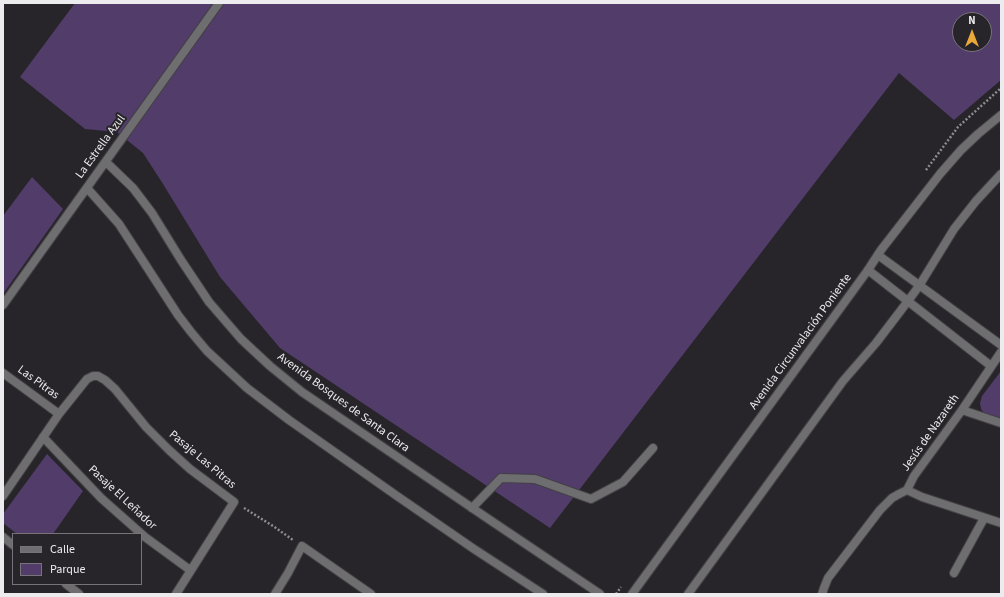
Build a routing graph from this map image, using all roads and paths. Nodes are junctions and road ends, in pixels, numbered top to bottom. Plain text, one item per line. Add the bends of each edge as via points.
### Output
1 (220, 3) edge
2 (1001, 115) edge
3 (106, 162) junction
4 (1001, 174) edge
5 (87, 188) junction
6 (878, 256) junction
7 (868, 270) junction
8 (919, 286) junction
9 (908, 301) junction
10 (3, 306) edge
11 (1001, 345) edge
12 (1001, 352) edge
13 (991, 366) junction
14 (3, 372) edge
15 (98, 376) joint
16 (962, 410) junction
17 (59, 414) junction
18 (1001, 423) edge
19 (44, 437) junction
20 (653, 448) dead end
21 (906, 490) junction
22 (3, 496) edge
23 (234, 502) junction
24 (472, 508) junction
25 (981, 517) junction
26 (1001, 523) edge
27 (140, 533) edge
28 (142, 534) edge
29 (3, 537) edge
30 (12, 544) edge
31 (302, 546) junction
32 (190, 570) junction
33 (954, 573) dead end
34 (67, 585) edge
35 (79, 594) edge
36 (176, 594) edge
37 (275, 594) edge
38 (371, 594) edge
39 (543, 594) edge
40 (600, 594) edge
41 (632, 594) edge
42 (688, 594) edge
43 (822, 594) edge

1 - 3 street, La Estrella Azul
2 - 6 street, Avenida Circunvalación Poniente via 950,162
3 - 5 street, La Estrella Azul
3 - 24 street, Avenida Bosques de Santa Clara via 133,188 152,212 209,302 250,348 302,392
4 - 8 street via 954,229
5 - 10 street, La Estrella Azul
5 - 39 street via 119,224 191,332 247,388 358,469
6 - 7 street, Avenida Circunvalación Poniente
6 - 8 street
7 - 9 street
7 - 41 street, Avenida Circunvalación Poniente
8 - 9 street
8 - 11 street
9 - 13 street
9 - 42 street via 843,381
12 - 13 street, Jesús de Nazareth
13 - 16 street, Jesús de Nazareth
14 - 17 street, Las Pitras
15 - 17 street, Las Pitras via 87,379
15 - 23 street, Pasaje Las Pitras via 115,390 169,450
16 - 18 street
16 - 21 street, Jesús de Nazareth
17 - 19 street, Las Pitras
19 - 22 street, Las Pitras
19 - 27 street, Pasaje El Leñador via 101,498
20 - 24 street via 623,482 592,499 535,479 501,478
21 - 25 street, Jesús de Nazareth
21 - 43 street via 892,498 880,510 828,578
23 - 31 path
23 - 32 street, Pasaje Las Pitras
24 - 40 street, Avenida Bosques de Santa Clara
25 - 26 street, Jesús de Nazareth
25 - 33 street via 983,520
28 - 32 street, Pasaje El Leñador
29 - 30 street
31 - 37 street
31 - 38 street
32 - 36 street, Pasaje Las Pitras
34 - 35 street

